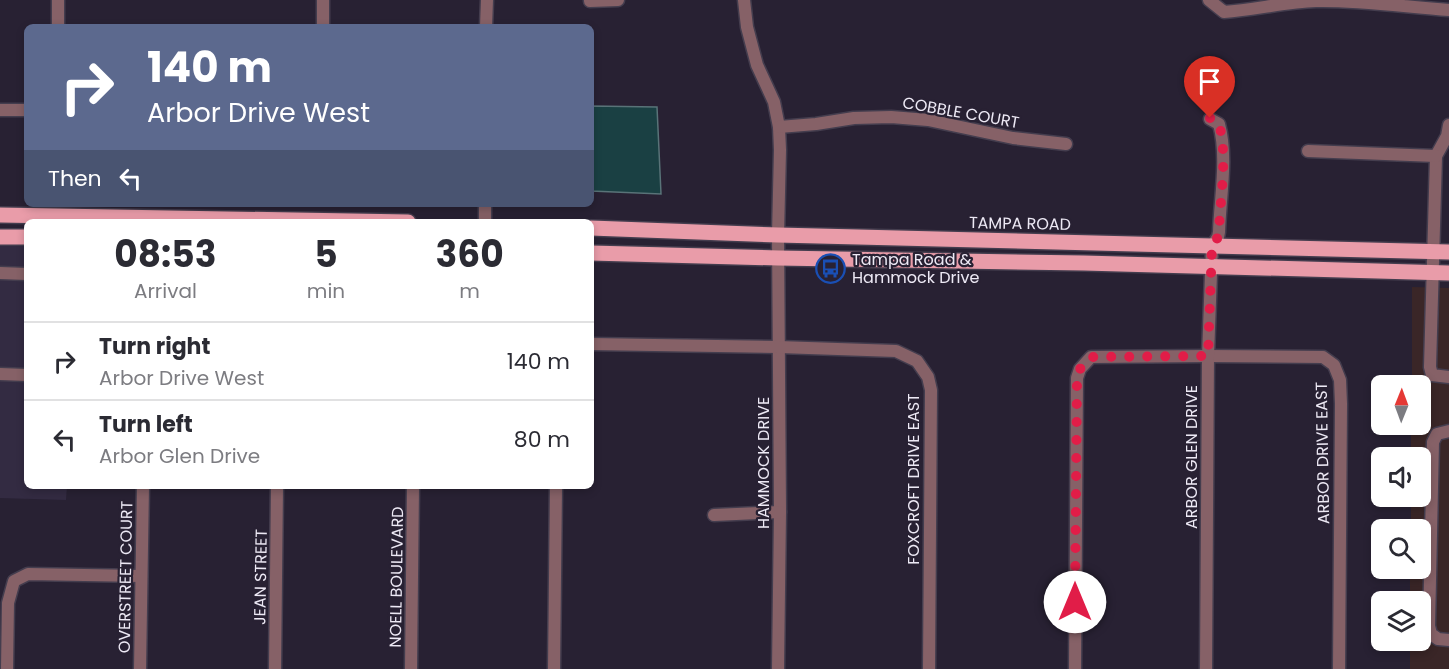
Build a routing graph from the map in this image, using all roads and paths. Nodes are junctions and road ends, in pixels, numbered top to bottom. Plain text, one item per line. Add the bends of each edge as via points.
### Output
1 (58, 0) edge
2 (323, 0) edge
3 (487, 0) edge
4 (618, 0) edge
5 (744, 0) edge
6 (1209, 0) edge
7 (590, 1) edge
8 (1449, 10) edge
9 (58, 24) edge
10 (323, 24) edge
11 (486, 24) edge
12 (0, 110) edge
13 (24, 110) edge
14 (1210, 118) dead end
15 (1449, 125) edge
16 (779, 127) junction
17 (1066, 144) dead end
18 (1308, 151) dead end
19 (1436, 156) junction
20 (0, 215) edge
21 (51, 219) edge
22 (594, 228) edge
23 (778, 235) junction
24 (0, 237) edge
25 (24, 237) edge
26 (1212, 246) junction
27 (1441, 252) edge
28 (594, 253) edge
29 (778, 258) junction
30 (1211, 266) junction
31 (1433, 272) junction
32 (0, 273) edge
33 (1449, 273) edge
34 (24, 274) edge
35 (594, 344) edge
36 (779, 347) junction
37 (1208, 356) junction
38 (0, 374) edge
39 (24, 375) edge
40 (1449, 377) edge
41 (1449, 432) edge
42 (143, 489) edge
43 (277, 489) edge
44 (413, 489) edge
45 (556, 489) edge
46 (780, 512) junction
47 (714, 514) dead end
48 (141, 576) junction
49 (1449, 640) edge
50 (7, 669) edge
51 (140, 669) edge
52 (275, 669) edge
53 (411, 669) edge
54 (554, 669) edge
55 (778, 669) edge
56 (929, 669) edge
57 (1075, 669) edge
58 (1206, 669) edge
59 (1339, 669) edge

1 - 9 street
2 - 10 street
3 - 11 street
4 - 7 street
5 - 16 street, HAMMOCK DRIVE via 757,65 774,102
6 - 8 street via 1224,12 1317,1
12 - 13 street
14 - 26 street, ARBOR GLEN DRIVE via 1219,124 1223,159 1219,232
15 - 19 street
16 - 17 street, COBBLE COURT via 891,117
16 - 23 street, HAMMOCK DRIVE
18 - 19 street
19 - 27 street
20 - 21 main road
22 - 23 main road, TAMPA ROAD
23 - 26 main road, TAMPA ROAD
23 - 29 street, HAMMOCK DRIVE
24 - 25 main road
26 - 27 main road, TAMPA ROAD
26 - 30 street, ARBOR GLEN DRIVE
27 - 31 street
28 - 29 main road
29 - 30 main road
29 - 36 street, HAMMOCK DRIVE
30 - 31 main road
30 - 37 street, ARBOR GLEN DRIVE
31 - 33 main road
31 - 40 street via 1430,367 1432,375
32 - 34 street
35 - 36 street, FOXCROFT DRIVE EAST
36 - 46 street, HAMMOCK DRIVE
36 - 56 street, FOXCROFT DRIVE EAST via 896,351 917,361 928,377
37 - 57 street, ARBOR DRIVE EAST via 1091,357 1080,369
37 - 58 street, ARBOR GLEN DRIVE
37 - 59 street, ARBOR DRIVE EAST via 1323,357 1334,365 1340,380 1341,404
38 - 39 street
41 - 49 street via 1437,434 1433,442 1429,626 1438,639
42 - 48 street, OVERSTREET COURT
43 - 52 street, JEAN STREET
44 - 53 street, NOELL BOULEVARD
45 - 54 street
46 - 47 street
46 - 55 street, HAMMOCK DRIVE
48 - 50 street via 28,574 14,581 8,603
48 - 51 street, OVERSTREET COURT

